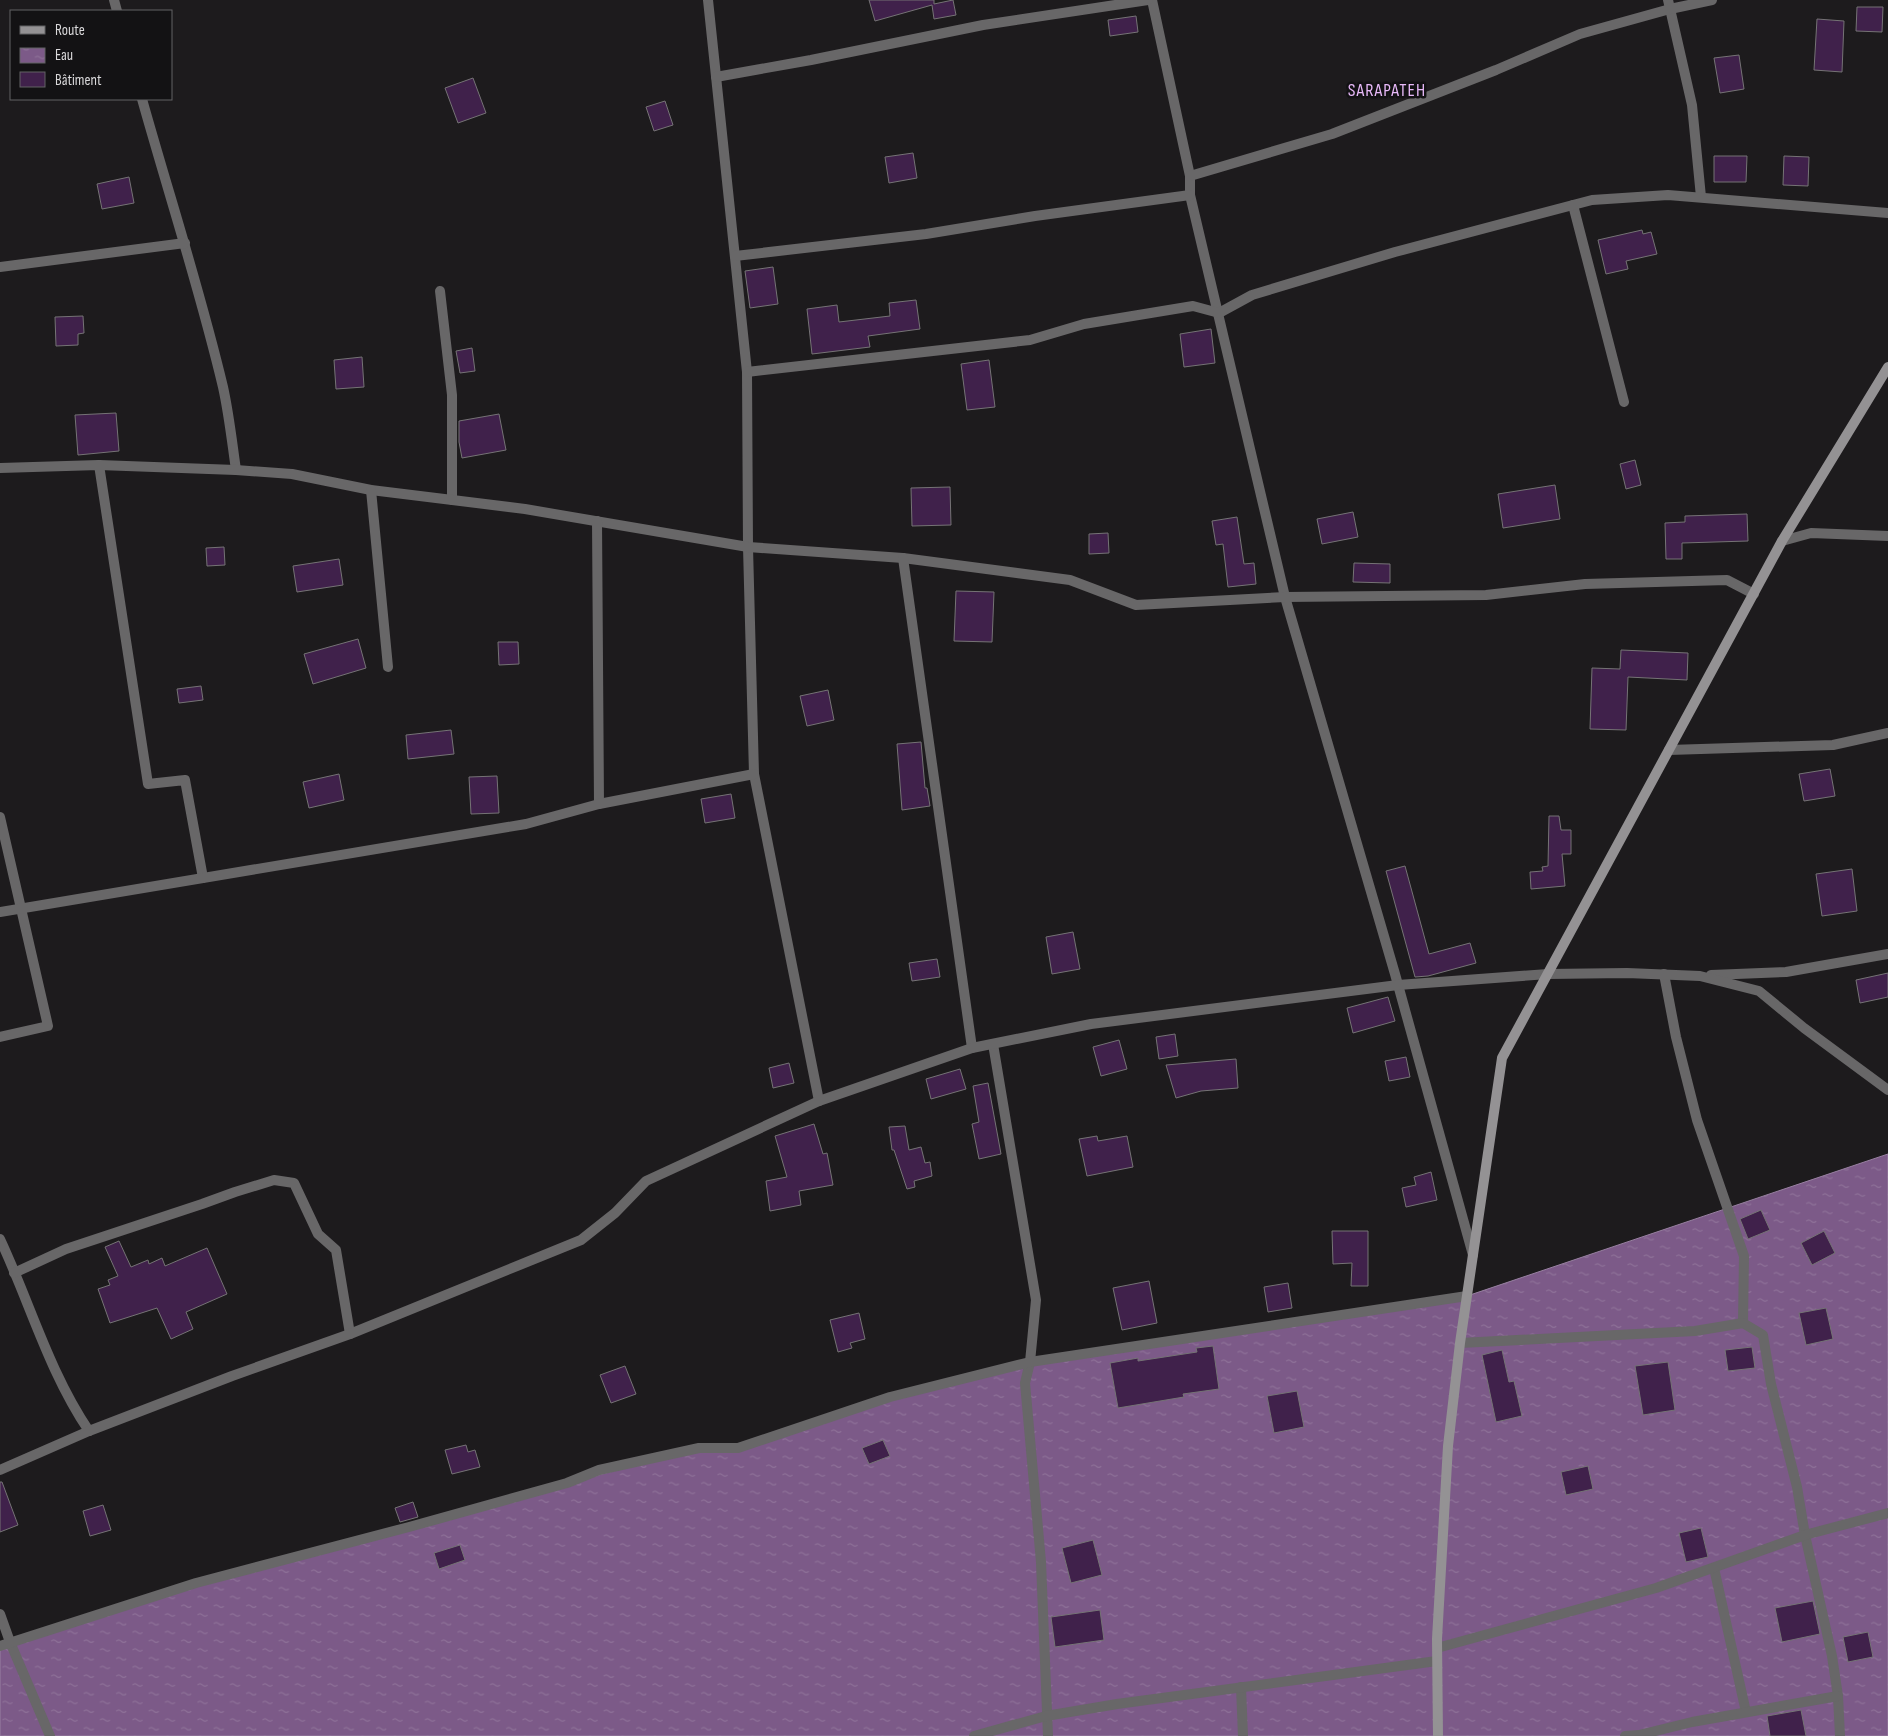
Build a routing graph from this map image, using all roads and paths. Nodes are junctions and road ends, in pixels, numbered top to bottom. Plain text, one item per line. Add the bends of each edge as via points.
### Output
1 (708, 0) edge
2 (1148, 0) edge
3 (1152, 0) edge
4 (1712, 0) edge
5 (1669, 4) edge
6 (716, 77) junction
7 (142, 100) edge
8 (1190, 176) junction
9 (1190, 195) junction
10 (1701, 196) junction
11 (1573, 205) junction
12 (1888, 213) edge
13 (186, 243) junction
14 (735, 256) junction
15 (0, 267) edge
16 (440, 291) dead end
17 (1219, 313) junction
18 (1888, 367) edge
19 (747, 372) junction
20 (1624, 402) dead end
21 (100, 465) junction
22 (0, 468) edge
23 (236, 470) junction
24 (371, 490) junction
25 (452, 500) junction
26 (597, 521) junction
27 (1888, 536) edge
28 (1782, 541) junction
29 (748, 547) junction
30 (903, 558) junction
31 (1754, 594) junction
32 (1285, 596) junction
33 (388, 667) dead end
34 (1888, 734) edge
35 (1670, 750) junction
36 (754, 774) junction
37 (599, 804) junction
38 (0, 817) edge
39 (203, 878) junction
40 (21, 908) junction
41 (0, 912) edge
42 (1888, 954) edge
43 (1548, 974) junction
44 (1664, 974) junction
45 (1700, 976) junction
46 (1398, 985) junction
47 (0, 1037) edge
48 (992, 1044) junction
49 (972, 1048) junction
50 (1888, 1090) edge
51 (819, 1101) junction
52 (0, 1239) edge
53 (1473, 1256) junction
54 (14, 1273) junction
55 (1467, 1296) junction
56 (1743, 1323) junction
57 (350, 1334) junction
58 (1460, 1344) junction
59 (1030, 1362) junction
60 (89, 1431) junction
61 (0, 1470) edge
62 (1888, 1512) edge
63 (1805, 1534) junction
64 (1714, 1568) junction
65 (0, 1614) edge
66 (5, 1644) edge
67 (1437, 1648) junction
68 (1437, 1661) junction
69 (1241, 1687) junction
70 (1838, 1696) junction
71 (1746, 1712) junction
72 (1046, 1716) junction
73 (50, 1736) edge
74 (974, 1736) edge
75 (1048, 1736) edge
76 (1243, 1736) edge
77 (1438, 1736) edge
78 (1625, 1736) edge
79 (1840, 1736) edge

1 - 6 street
2 - 6 street via 983,25
3 - 8 street
4 - 5 street
5 - 8 street via 1580,34 1332,134
5 - 10 street via 1692,105
6 - 14 street
7 - 13 street
8 - 9 street
9 - 14 street via 926,234
9 - 17 street
10 - 11 street via 1592,200
10 - 12 street
11 - 17 street via 1290,283 1252,295
11 - 20 street
13 - 15 street
13 - 23 street via 223,389
14 - 19 street
16 - 25 street via 452,395
17 - 19 street via 1193,306 1084,324 1030,340
17 - 32 street
18 - 28 street
19 - 29 street
21 - 22 street
21 - 23 street
21 - 39 street via 148,784 185,780
23 - 24 street via 292,474
24 - 25 street
24 - 33 street
25 - 26 street
26 - 29 street
26 - 37 street
27 - 28 street via 1812,533
28 - 31 street
29 - 30 street
29 - 36 street
30 - 32 street via 1070,580 1136,605
30 - 49 street
31 - 32 street via 1727,580 1585,584 1486,595
31 - 35 street
32 - 46 street
34 - 35 street via 1833,746
35 - 43 street
36 - 37 street
36 - 51 street
37 - 39 street via 526,824
38 - 40 street
39 - 40 street
40 - 41 street
40 - 47 street via 48,1026
42 - 45 street via 1786,972
43 - 44 street
43 - 46 street
43 - 53 street via 1502,1058
44 - 45 street
44 - 56 street via 1697,1120 1744,1256
45 - 50 street via 1759,992
46 - 48 street via 1091,1024
46 - 53 street
48 - 49 street
48 - 59 street via 1036,1300
49 - 51 street
51 - 57 street via 646,1181 615,1213 581,1240
52 - 54 street
53 - 55 street
54 - 57 street via 66,1249 235,1192 274,1180 294,1183 318,1234 336,1250
54 - 60 street via 50,1360
55 - 58 street
55 - 59 street
56 - 58 street via 1695,1331
56 - 63 street via 1763,1335
57 - 60 street
58 - 67 street via 1448,1446
59 - 66 street via 890,1397 738,1448 699,1448 599,1470 567,1483 196,1583
59 - 72 street via 1024,1382 1041,1562
60 - 61 street
62 - 63 street
63 - 64 street
63 - 70 street
64 - 67 street via 1656,1588
64 - 71 street
65 - 66 street
66 - 73 street
67 - 68 street
68 - 69 street
68 - 77 street
69 - 72 street
69 - 76 street
70 - 71 street
70 - 79 street
71 - 78 street
72 - 74 street
72 - 75 street

